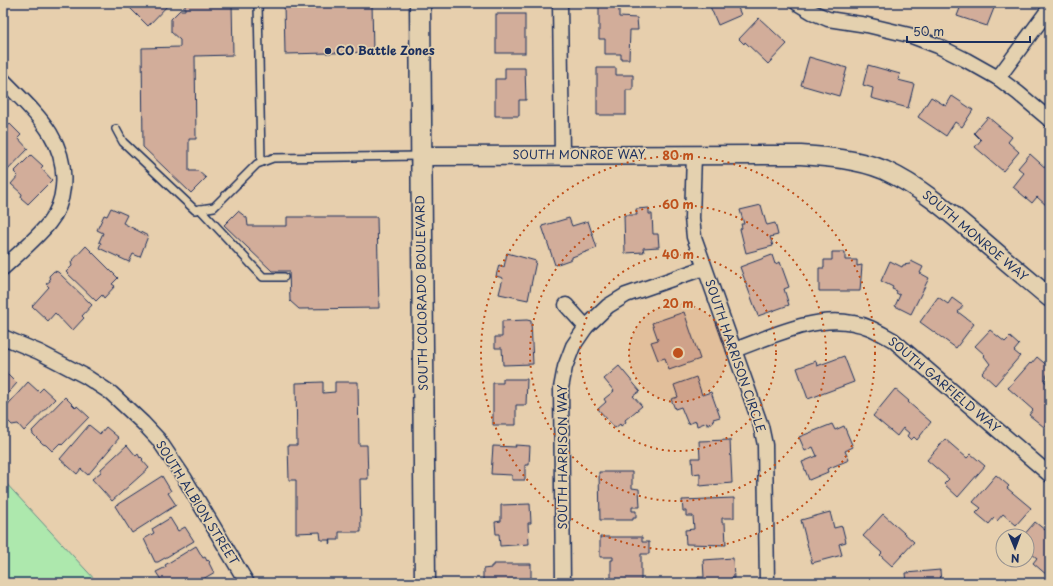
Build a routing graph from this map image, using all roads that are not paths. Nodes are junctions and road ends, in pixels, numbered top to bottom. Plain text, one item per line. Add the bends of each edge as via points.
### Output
1 (258, 3) edge
2 (420, 3) edge
3 (560, 3) edge
4 (797, 3) edge
5 (1049, 9) edge
6 (998, 78) junction
7 (3, 80) edge
8 (1050, 120) edge
9 (116, 129) dead end
10 (562, 155) junction
11 (694, 155) junction
12 (421, 156) junction
13 (261, 162) junction
14 (200, 209) junction
15 (3, 268) edge
16 (704, 268) junction
17 (284, 277) dead end
18 (1050, 298) edge
19 (566, 305) dead end
20 (586, 326) junction
21 (3, 337) edge
22 (734, 350) junction
23 (1050, 475) edge
24 (247, 583) edge
25 (425, 583) edge
26 (563, 583) edge
27 (766, 583) edge

1 - 13 lane
2 - 12 main road, SOUTH COLORADO BOULEVARD
3 - 10 street
4 - 6 street via 828,19 867,25 916,38 966,60
5 - 6 street
6 - 8 street
7 - 15 street via 51,132 60,152 64,176 62,194 49,223
9 - 14 lane via 123,142 194,210
10 - 11 street, SOUTH MONROE WAY
10 - 12 street, SOUTH MONROE WAY
11 - 16 street, SOUTH HARRISON CIRCLE via 692,218 694,237
11 - 18 street, SOUTH MONROE WAY via 823,156 860,162 883,170 910,183 939,204
12 - 13 lane via 273,158
12 - 25 main road, SOUTH COLORADO BOULEVARD
13 - 14 lane via 214,207
14 - 17 lane via 263,277
16 - 20 street, SOUTH HARRISON WAY via 626,295 608,306
16 - 22 street, SOUTH HARRISON CIRCLE
19 - 20 street
20 - 26 street, SOUTH HARRISON WAY via 573,346 561,388
21 - 24 street, SOUTH ALBION STREET via 85,376 111,393 143,423 158,439 185,479
22 - 23 street, SOUTH GARFIELD WAY via 815,322 854,323 875,330 893,340
22 - 27 street, SOUTH HARRISON CIRCLE via 761,426 765,445

